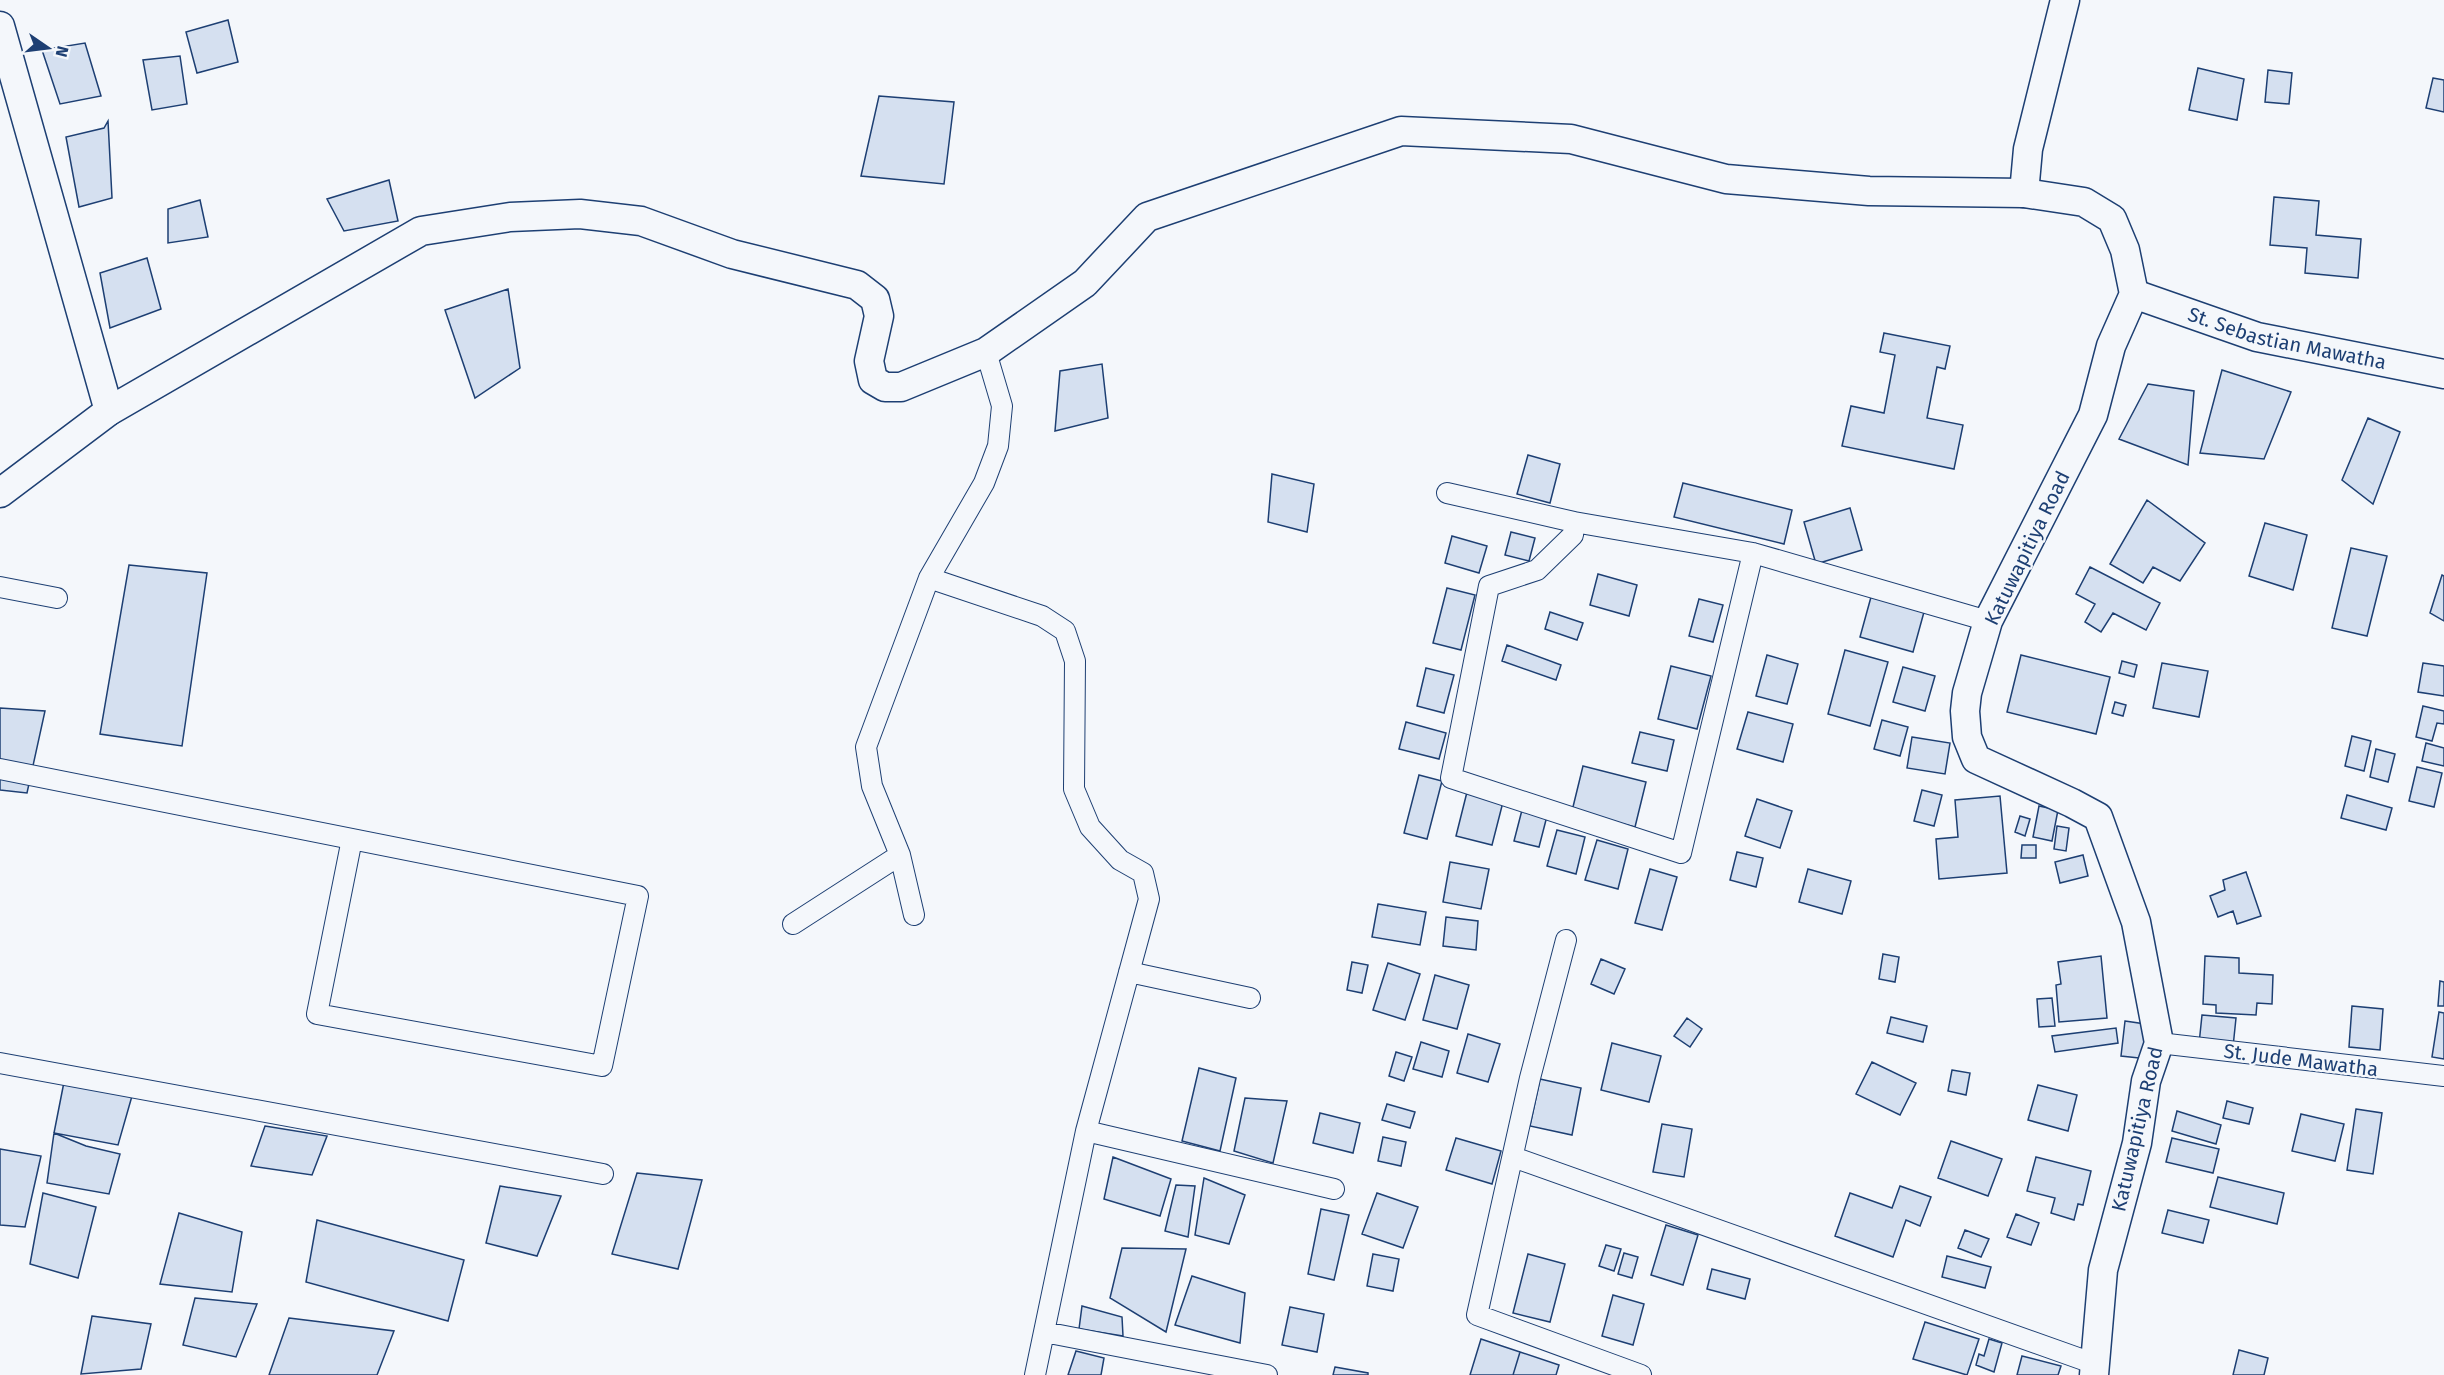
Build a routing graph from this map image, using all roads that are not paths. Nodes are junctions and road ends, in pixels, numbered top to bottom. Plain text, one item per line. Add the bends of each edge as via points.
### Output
1 (2066, 0) edge
2 (0, 26) edge
3 (2024, 193) junction
4 (2134, 294) junction
5 (986, 352) junction
6 (2444, 374) edge
7 (109, 411) junction
8 (0, 493) edge
9 (1448, 493) dead end
10 (1574, 522) junction
11 (1753, 553) junction
12 (929, 578) junction
13 (0, 587) edge
14 (57, 598) dead end
15 (1988, 621) junction
16 (0, 769) edge
17 (352, 839) junction
18 (900, 855) junction
19 (914, 915) dead end
20 (794, 924) dead end
21 (1566, 940) dead end
22 (1129, 972) junction
23 (1250, 998) dead end
24 (2159, 1043) junction
25 (0, 1062) edge
26 (2444, 1076) edge
27 (1086, 1131) junction
28 (1514, 1157) junction
29 (603, 1174) dead end
30 (1334, 1189) dead end
31 (1044, 1332) junction
32 (2094, 1369) edge
33 (1035, 1375) edge
34 (1267, 1375) edge
35 (1641, 1375) edge

1 - 3 street via 2028,149
2 - 7 street
3 - 4 street via 2084,202 2112,219 2125,250
3 - 5 street via 1869,191 1726,179 1571,139 1401,131 1147,217 1084,283
4 - 6 street, St. Sebastian Mawatha via 2257,337
4 - 15 street, Katuwapitiya Road via 2111,346 2092,415
5 - 7 street via 901,387 885,387 873,380 870,360 879,316 875,299 857,285 732,254 641,221 580,214 510,217 421,231
5 - 12 street via 1002,406 998,446 984,483
7 - 8 street
9 - 10 street
10 - 11 street
10 - 11 street via 1573,535 1537,570 1489,586 1451,778 1681,853
11 - 15 street
12 - 18 street via 866,747 872,786
12 - 22 street via 1042,616 1065,631 1075,661 1074,789 1090,827 1120,860 1143,873 1149,899
13 - 14 street
15 - 24 street, Katuwapitiya Road via 1967,693 1967,737 1976,759 2098,817 2136,922
16 - 17 street
17 - 17 street via 638,896 602,1066 316,1014
18 - 19 street
18 - 20 street
21 - 28 street
22 - 23 street
22 - 27 street
24 - 26 street, St. Jude Mawatha
24 - 32 street, Katuwapitiya Road via 2146,1081 2137,1143 2103,1270
25 - 29 street
27 - 30 street
27 - 31 street
28 - 32 street
28 - 35 street via 1477,1316
31 - 33 street
31 - 34 street

